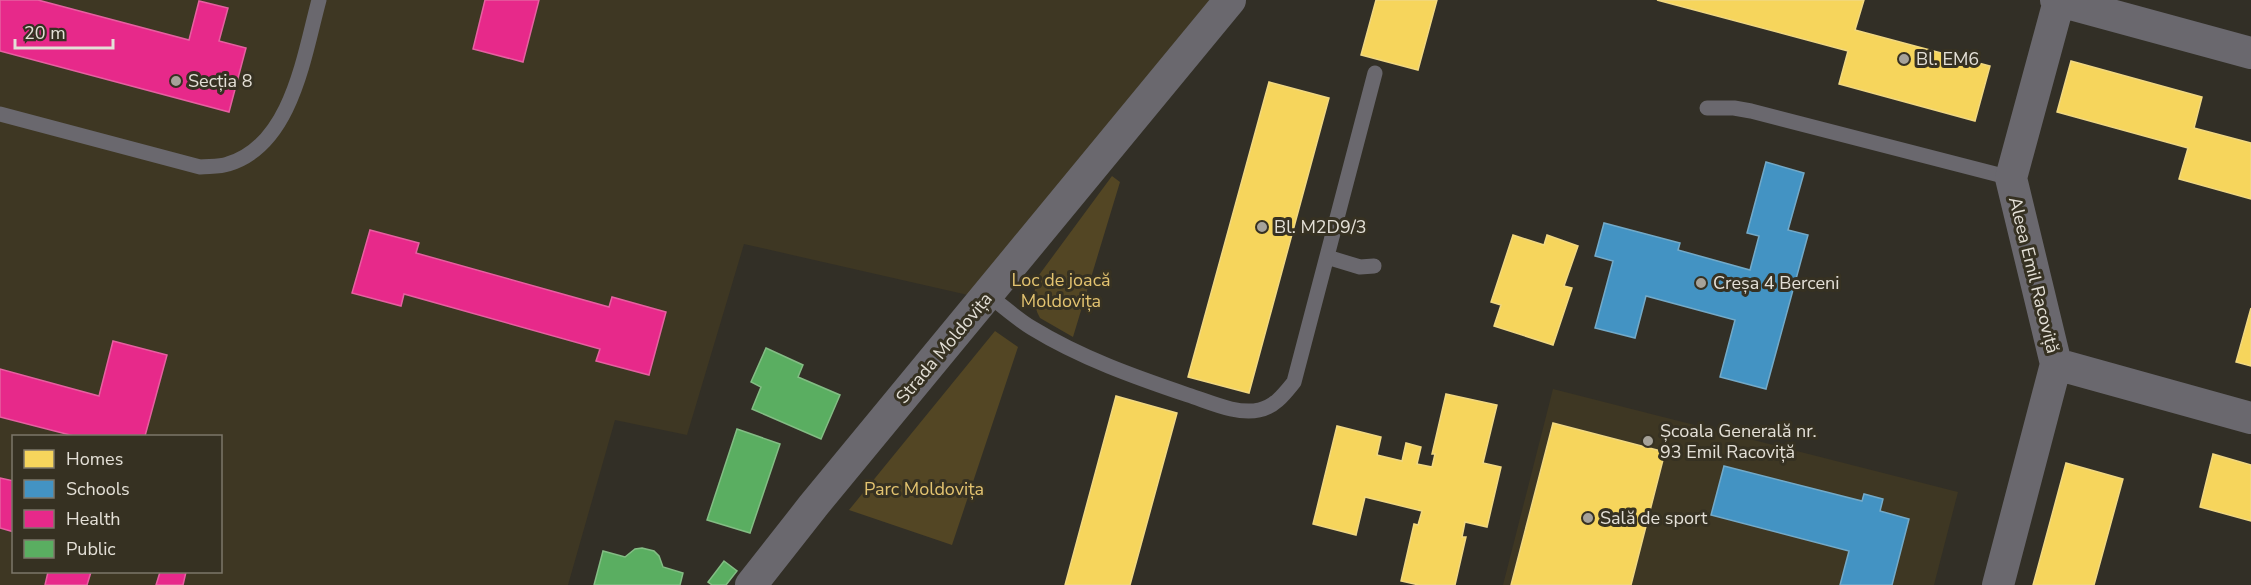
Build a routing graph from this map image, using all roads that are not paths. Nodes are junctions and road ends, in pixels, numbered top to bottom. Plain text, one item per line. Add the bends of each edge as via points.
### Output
1 (319, 0) edge
2 (1230, 0) edge
3 (2070, 2) edge
4 (2251, 53) edge
5 (1375, 73) dead end
6 (1707, 108) dead end
7 (0, 114) edge
8 (2011, 178) junction
9 (1327, 257) junction
10 (1374, 267) dead end
11 (988, 295) junction
12 (2056, 364) junction
13 (2251, 418) edge
14 (751, 585) edge
15 (1998, 585) edge

1 - 7 lane via 284,114 273,133 255,150 228,165 200,166
2 - 11 street, Strada Moldovița
3 - 4 street
3 - 8 street, Aleea Emil Racoviță
5 - 9 lane
6 - 8 lane via 1751,111
8 - 12 street, Aleea Emil Racoviță
9 - 10 lane
9 - 11 lane via 1294,382 1281,398 1262,410 1245,412 1125,374 1080,354 1032,328
11 - 14 street, Strada Moldovița
12 - 13 street
12 - 15 street, Aleea Emil Racoviță

